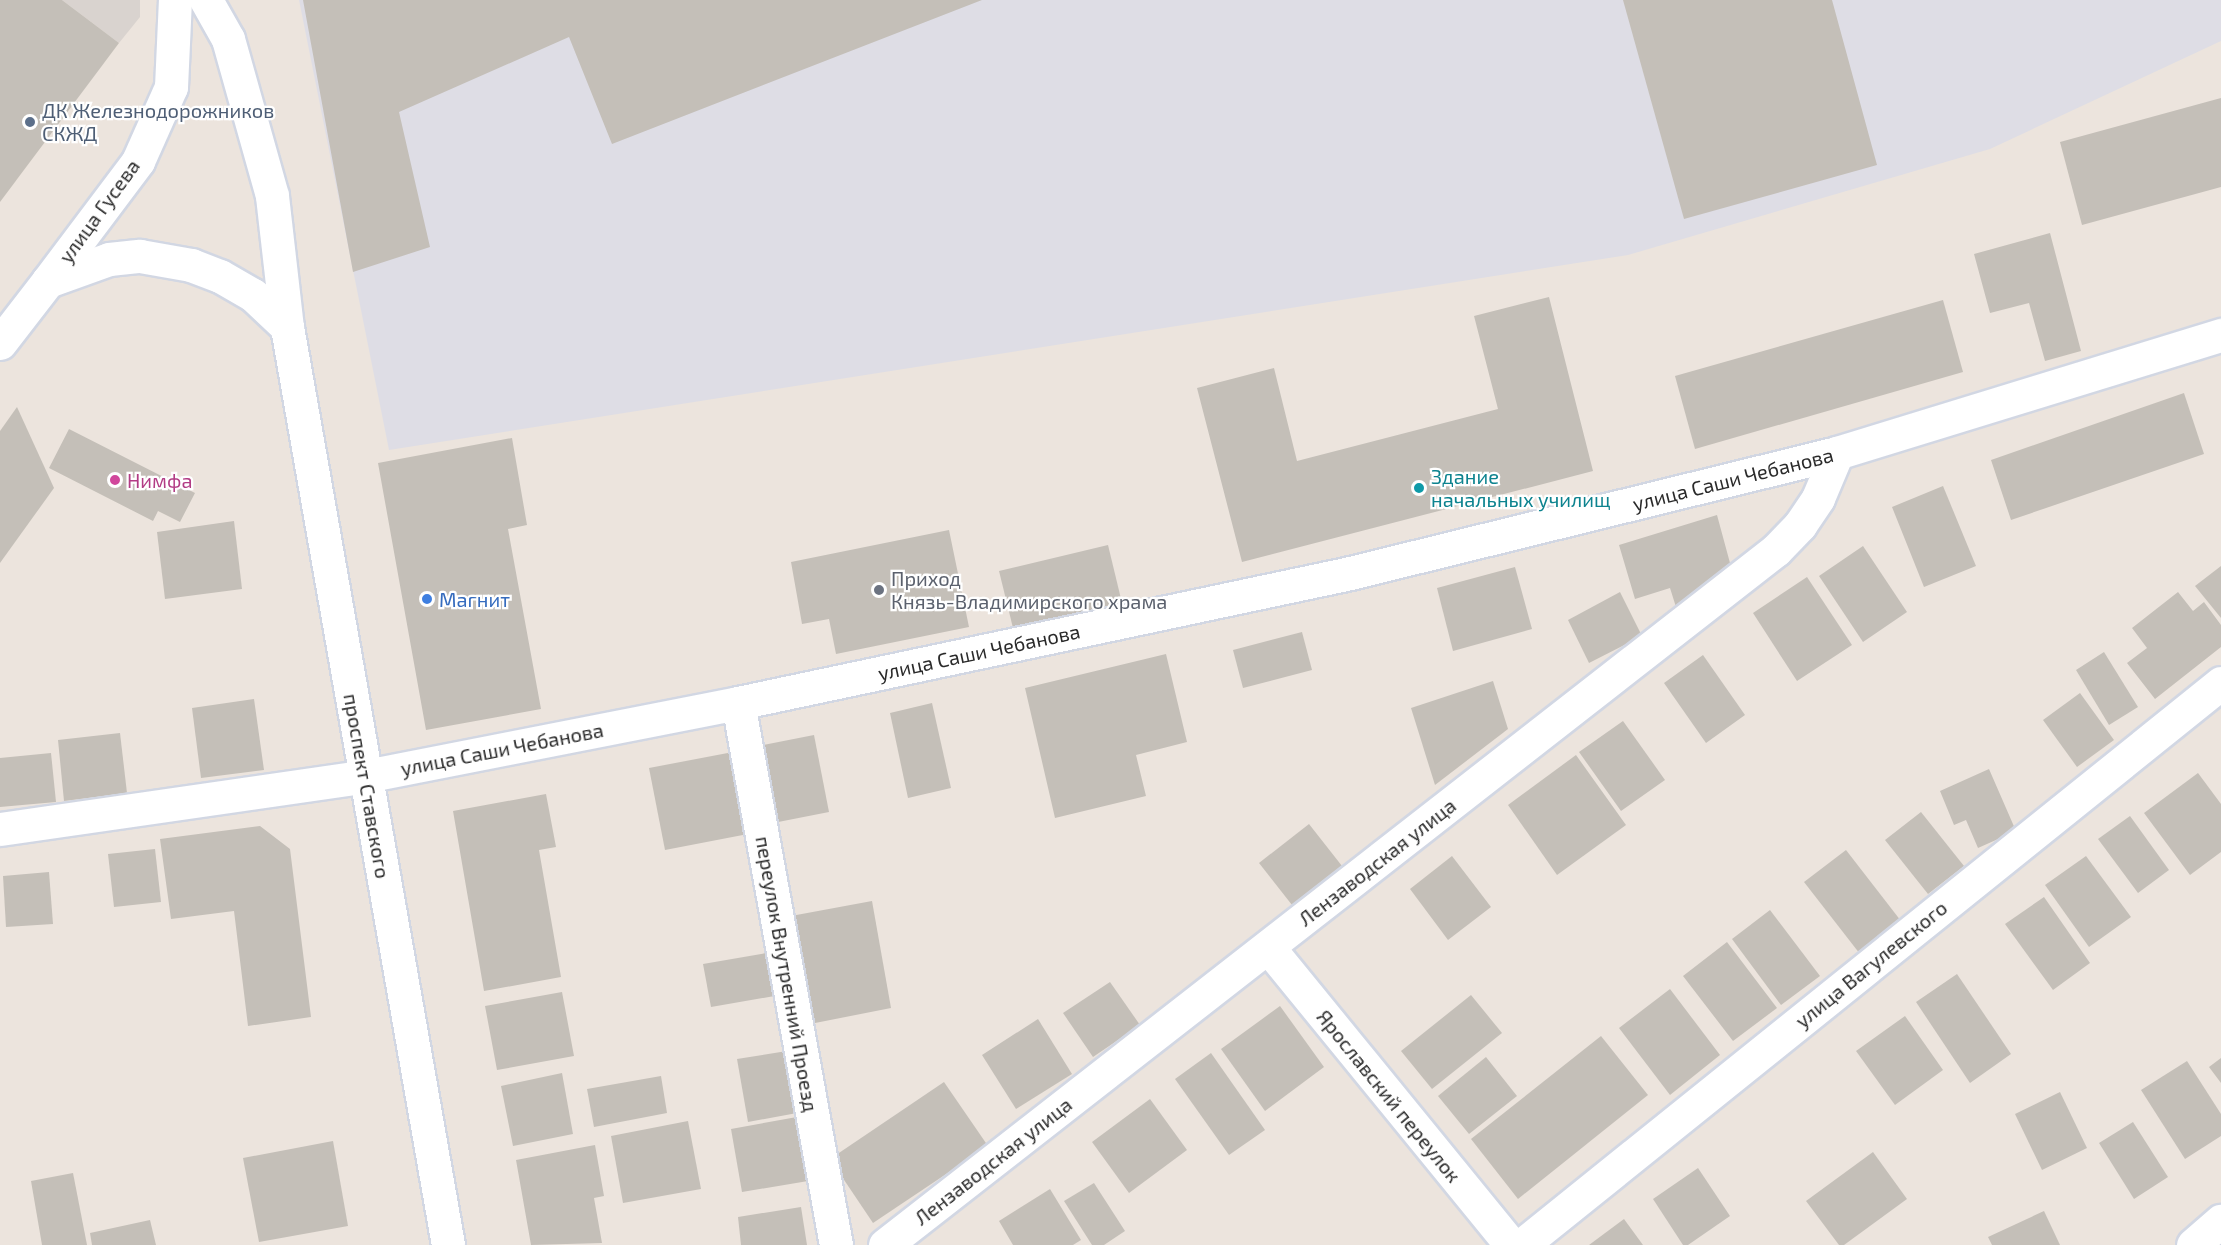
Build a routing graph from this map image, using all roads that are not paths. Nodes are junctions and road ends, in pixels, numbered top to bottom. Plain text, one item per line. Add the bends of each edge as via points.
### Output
1 (175, 0) edge
2 (206, 0) edge
3 (48, 281) junction
4 (287, 327) junction
5 (2221, 335) edge
6 (0, 343) edge
7 (1837, 453) junction
8 (2221, 683) edge
9 (738, 703) junction
10 (366, 776) junction
11 (0, 829) edge
12 (1268, 947) junction
13 (2221, 1221) edge
14 (441, 1244) edge
15 (836, 1245) edge
16 (885, 1245) edge
17 (1511, 1245) edge
18 (1522, 1245) edge
19 (2193, 1245) edge

1 - 3 street, улица Гусева via 171,87 138,161
2 - 4 street, проспект Ставского via 228,39 272,196
3 - 4 street, улица Гусева via 109,259 140,256 191,265 253,295
3 - 6 street, улица Гусева
4 - 10 street, проспект Ставского
5 - 7 street, улица Саши Чебанова
7 - 9 street, улица Саши Чебанова via 1346,574
7 - 12 street, Лензаводская улица via 1818,498 1776,550
8 - 18 street, улица Вагулевского
9 - 10 street, улица Саши Чебанова
9 - 15 street, переулок Внутренний Проезд
10 - 11 street, улица Саши Чебанова
10 - 14 street, проспект Ставского
12 - 16 street, Лензаводская улица
12 - 17 street, Ярославский переулок
13 - 19 street

